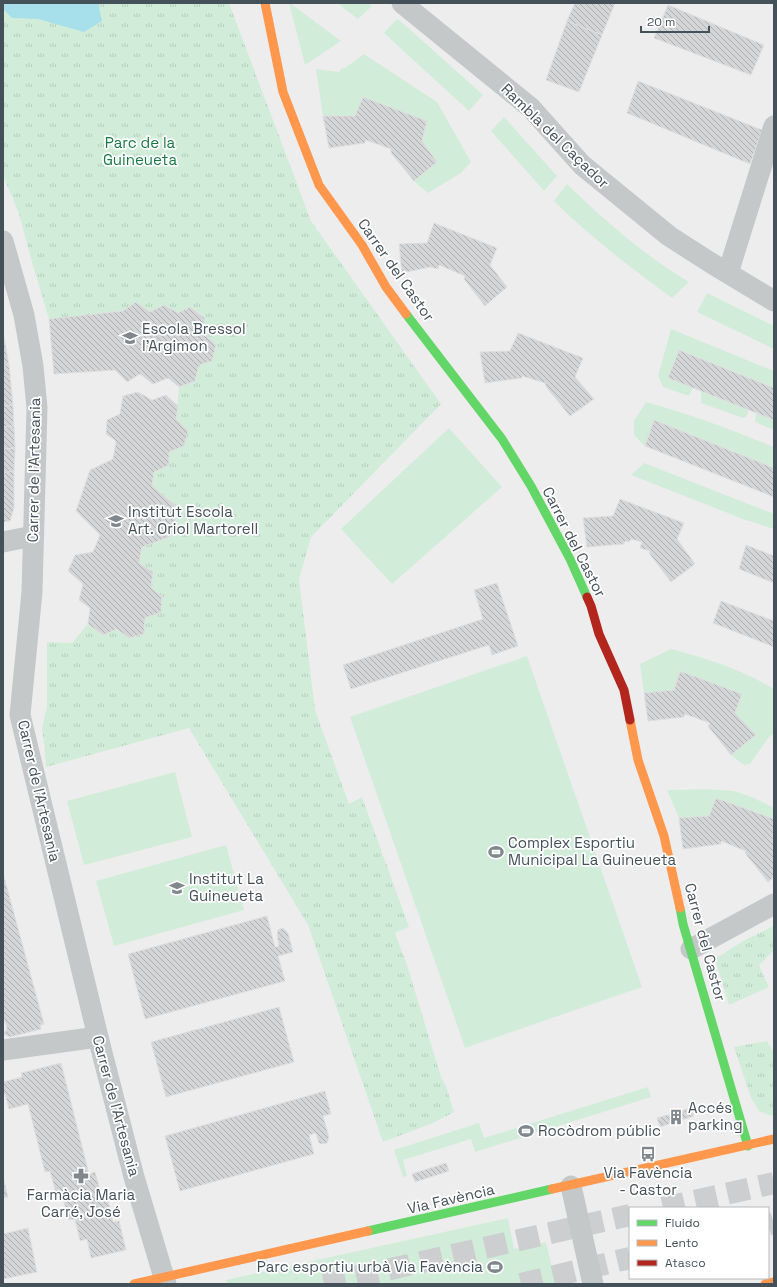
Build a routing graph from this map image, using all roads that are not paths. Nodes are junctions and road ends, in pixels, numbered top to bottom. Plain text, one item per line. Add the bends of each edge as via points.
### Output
1 (265, 3) edge
2 (402, 3) edge
3 (774, 126) edge
4 (3, 241) edge
5 (728, 273) junction
6 (774, 300) edge
7 (33, 536) junction
8 (3, 542) edge
9 (12, 717) edge
10 (774, 904) edge
11 (691, 950) junction
12 (98, 1037) junction
13 (3, 1050) edge
14 (774, 1139) edge
15 (748, 1146) junction
16 (571, 1186) junction
17 (165, 1281) edge
18 (774, 1282) edge
19 (134, 1284) edge
20 (593, 1284) edge
21 (765, 1284) edge

1 - 11 street, Carrer del Castor via 284,92 320,185 362,245 390,292 502,439 531,486 570,559 624,690 638,760 664,836
2 - 5 street, Rambla del Caçador via 531,108 582,166 669,236
3 - 5 street
4 - 7 street, Carrer de l'Artesania via 24,315 33,366 37,408
5 - 6 street, Rambla del Caçador
7 - 8 street
7 - 9 street, Carrer de l'Artesania via 32,592
9 - 12 street, Carrer de l'Artesania
10 - 11 street
11 - 15 street, Carrer del Castor
12 - 13 street
12 - 17 street, Carrer de l'Artesania via 134,1177
14 - 15 street, Via Favència
15 - 16 street, Via Favència
16 - 17 street, Via Favència
16 - 20 street
17 - 19 street, Via Favència
18 - 21 street

